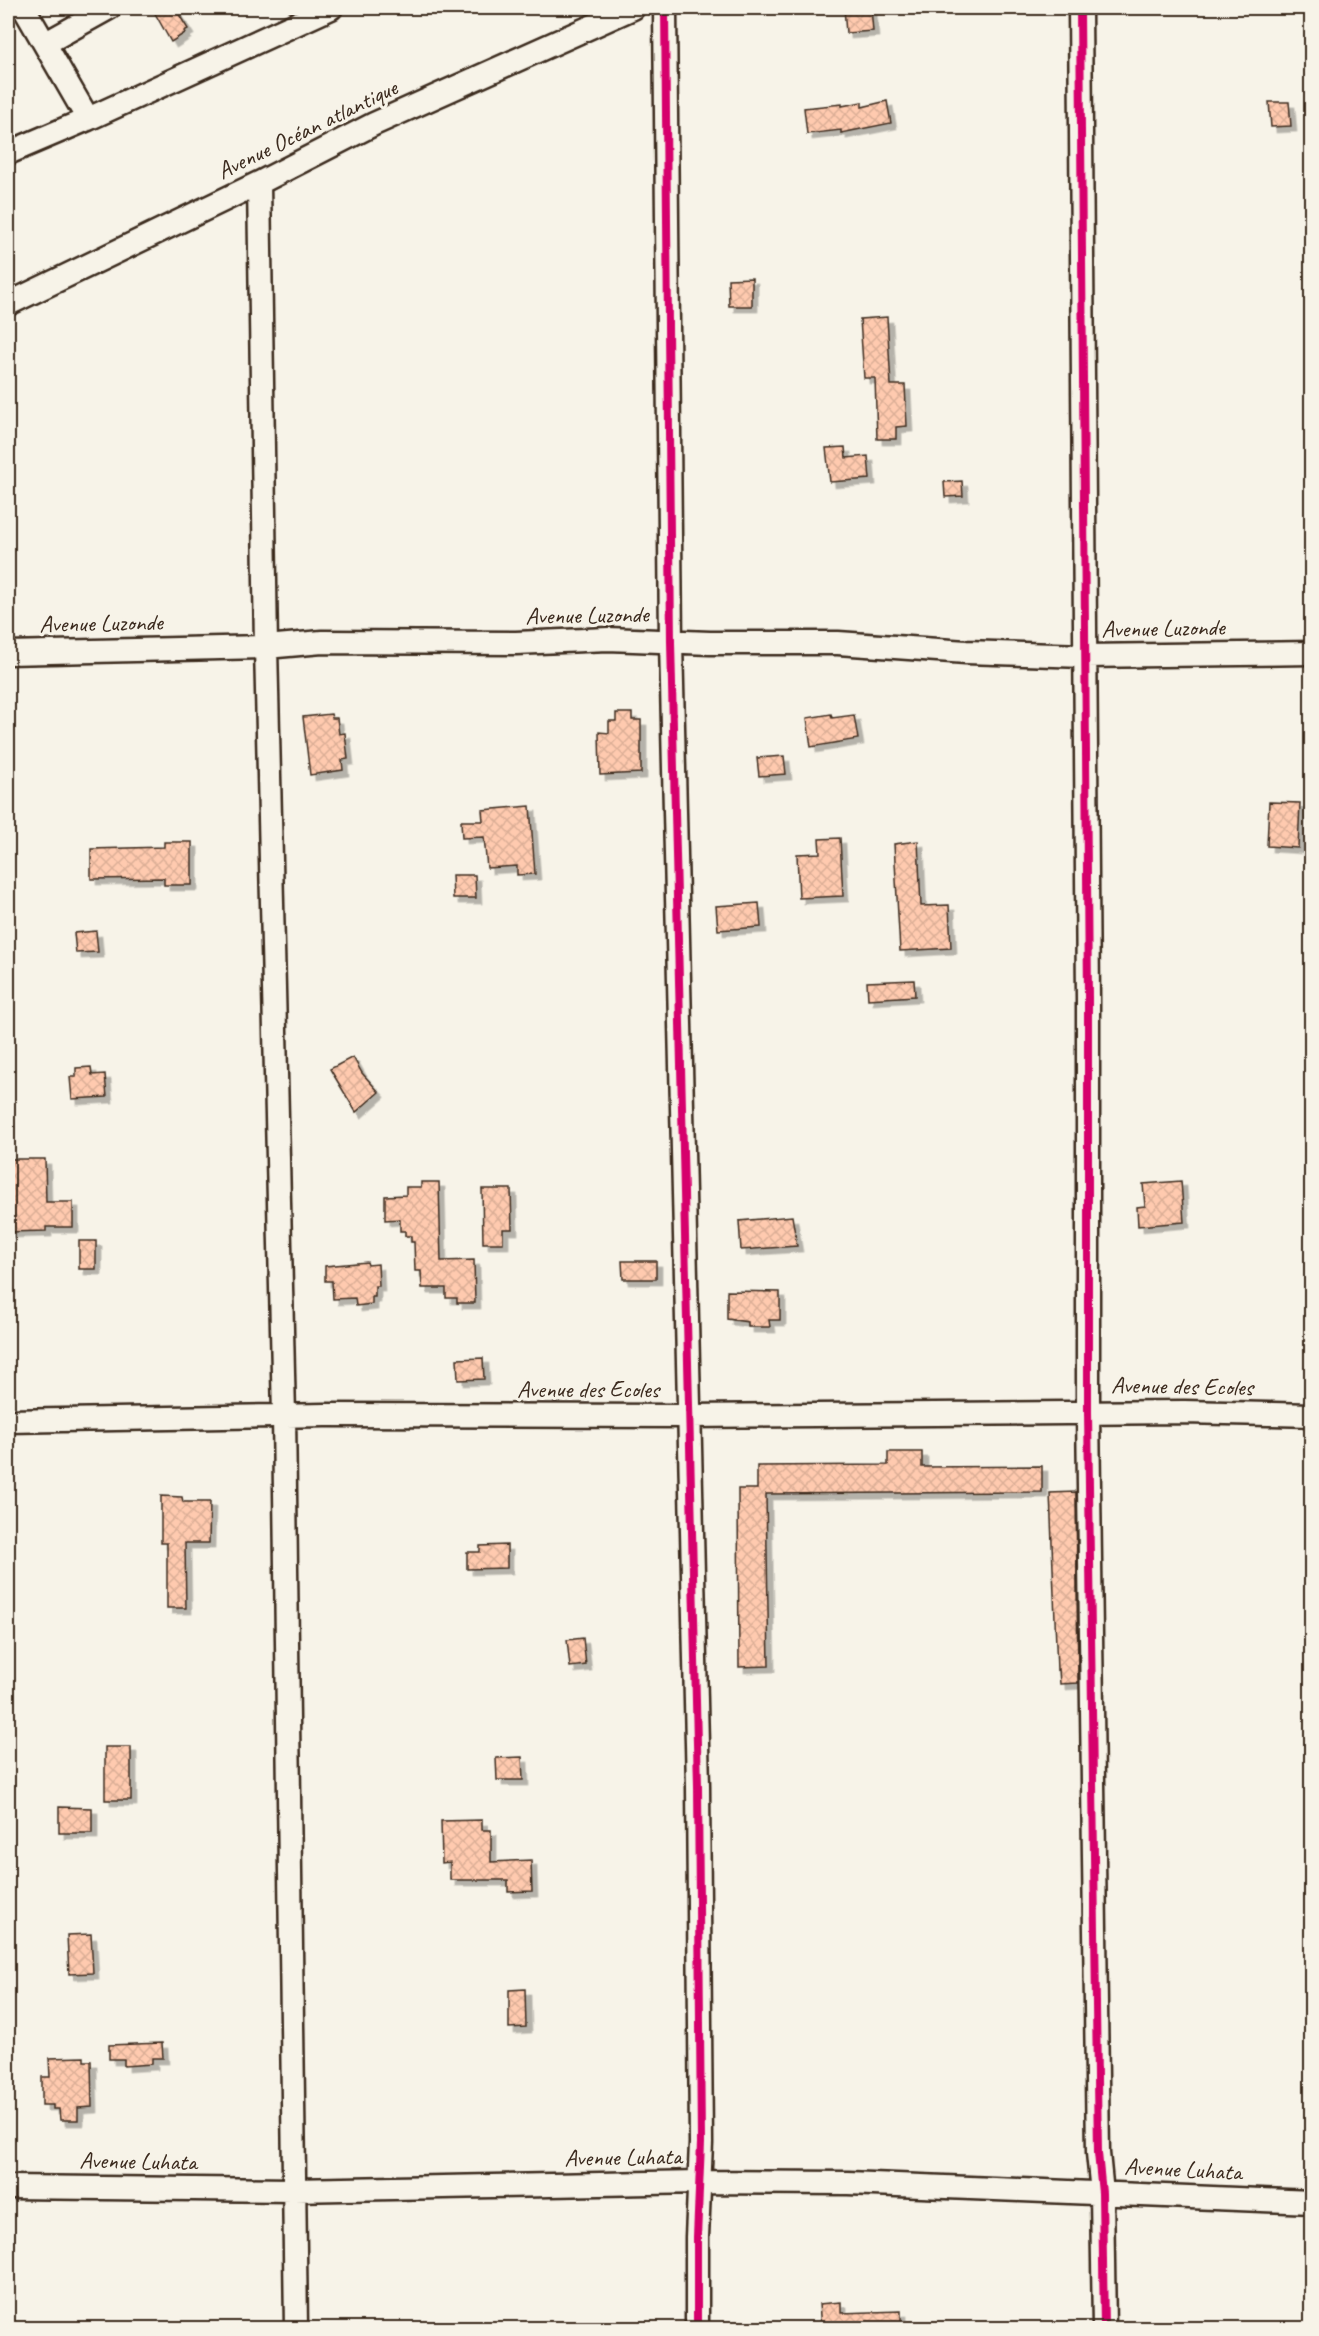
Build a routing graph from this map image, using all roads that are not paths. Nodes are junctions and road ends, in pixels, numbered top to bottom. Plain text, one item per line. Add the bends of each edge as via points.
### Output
1 (24, 8) edge
2 (109, 8) edge
3 (331, 8) edge
4 (633, 8) edge
5 (665, 8) edge
6 (1080, 8) edge
7 (46, 44) junction
8 (88, 119) junction
9 (8, 153) edge
10 (259, 183) junction
11 (8, 304) edge
12 (671, 642) junction
13 (266, 647) junction
14 (8, 653) edge
15 (1311, 653) edge
16 (1084, 656) junction
17 (1088, 1412) junction
18 (284, 1415) junction
19 (1311, 1415) edge
20 (688, 1416) junction
21 (8, 1421) edge
22 (699, 2182) junction
23 (8, 2187) edge
24 (294, 2190) junction
25 (1102, 2193) junction
26 (1311, 2202) edge
27 (296, 2328) edge
28 (697, 2328) edge
29 (1104, 2328) edge

1 - 7 street
2 - 7 street
3 - 8 street
4 - 10 street, Avenue Océan atlantique via 374,124
5 - 12 street
6 - 16 street
7 - 8 street
8 - 9 street
10 - 11 street, Avenue Océan atlantique
10 - 13 street
12 - 13 street, Avenue Luzonde via 322,642
12 - 16 street, Avenue Luzonde via 837,643
12 - 20 street
13 - 14 street, Avenue Luzonde
13 - 18 street
15 - 16 street, Avenue Luzonde
16 - 17 street
17 - 19 street, Avenue des Ecoles
17 - 20 street, Avenue des Ecoles
17 - 25 street via 1098,2154
18 - 20 street, Avenue des Ecoles
18 - 21 street, Avenue des Ecoles
18 - 24 street
20 - 22 street via 697,1774
22 - 24 street, Avenue Luhata
22 - 25 street, Avenue Luhata via 848,2183
22 - 28 street
23 - 24 street, Avenue Luhata
24 - 27 street
25 - 26 street, Avenue Luhata
25 - 29 street

